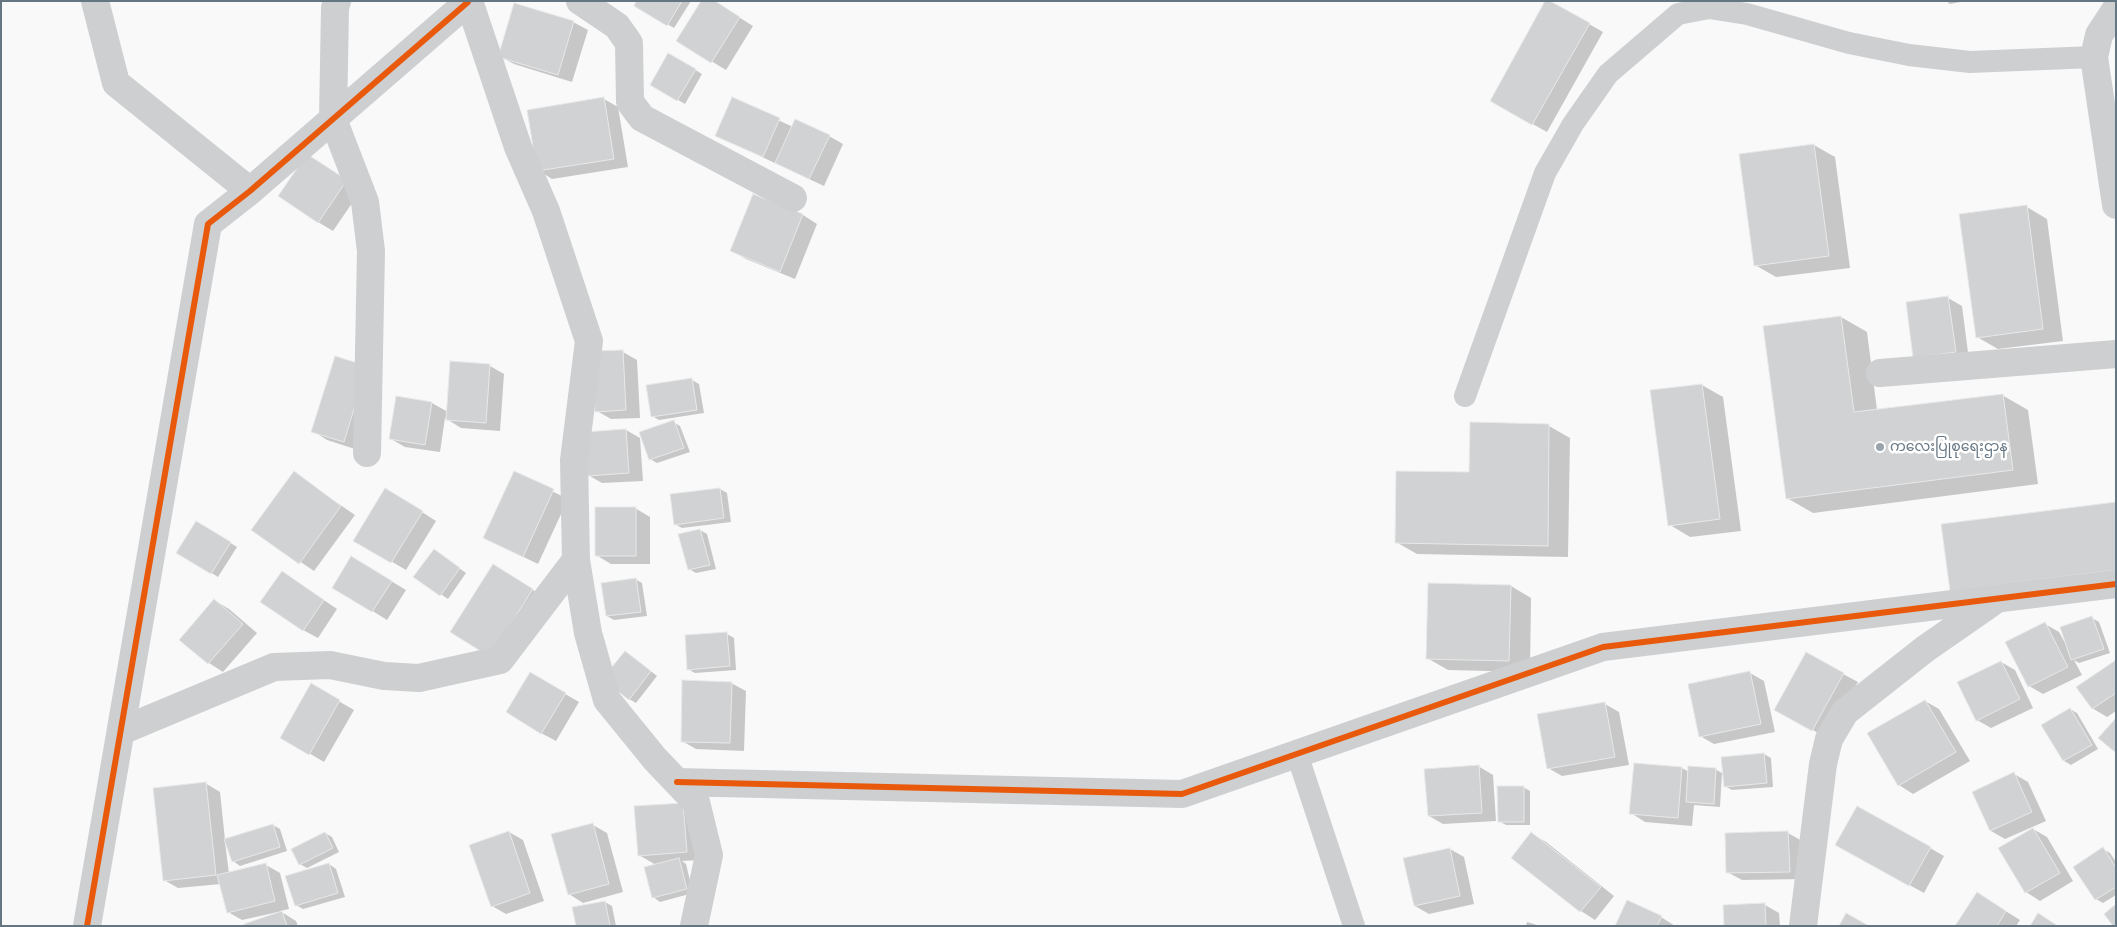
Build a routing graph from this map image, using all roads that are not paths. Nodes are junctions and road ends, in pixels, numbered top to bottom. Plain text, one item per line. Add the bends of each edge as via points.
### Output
1 (95, 1) edge
2 (337, 1) edge
3 (580, 1) edge
4 (469, 2) edge
5 (2116, 9) edge
6 (2094, 57) junction
7 (333, 119) junction
8 (250, 191) junction
9 (793, 198) dead end
10 (2116, 205) edge
11 (2116, 354) edge
12 (1880, 373) dead end
13 (1465, 396) dead end
14 (367, 453) dead end
15 (576, 560) junction
16 (2116, 584) edge
17 (1997, 599) junction
18 (121, 731) junction
19 (1297, 754) junction
20 (677, 782) junction
21 (87, 926) edge
22 (694, 926) edge
23 (1354, 926) edge
24 (1803, 926) edge

1 - 8 street via 116,83
2 - 7 street
3 - 9 street via 617,26 629,43 630,102 642,118
4 - 7 street
4 - 15 street via 518,147 546,211 589,341 574,460
5 - 6 street via 2099,35
6 - 10 street
6 - 13 lane via 1970,62 1909,55 1850,43 1738,12 1709,8 1678,14 1608,74 1573,124 1545,173
7 - 8 street
7 - 14 street via 365,202 371,251
8 - 18 street via 208,224
11 - 12 street
15 - 18 street via 500,660 419,678 384,676 330,665 274,667
15 - 20 street via 588,633 607,700
16 - 17 street
17 - 19 street via 1603,647
17 - 24 street via 1845,712 1829,739 1823,764
18 - 21 street
19 - 20 street via 1182,794
19 - 23 lane
20 - 22 street via 696,802 709,855

